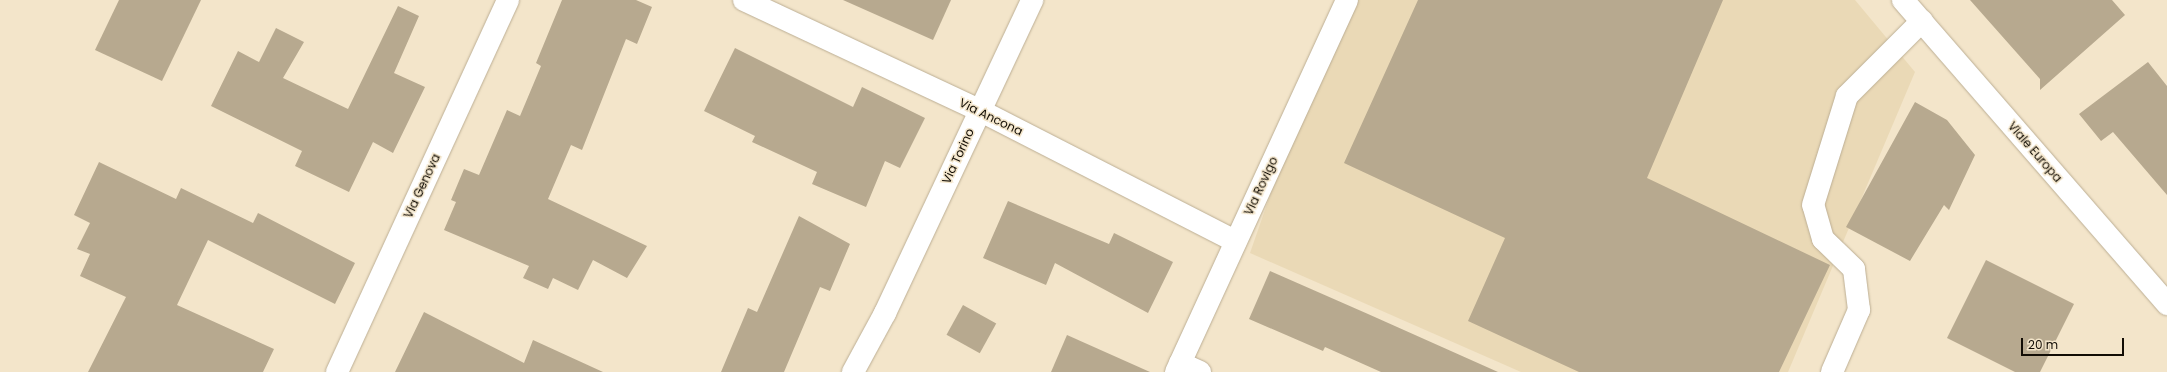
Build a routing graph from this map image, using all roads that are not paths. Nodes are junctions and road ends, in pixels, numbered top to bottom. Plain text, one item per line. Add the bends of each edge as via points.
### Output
1 (508, 0) edge
2 (744, 0) edge
3 (1032, 0) edge
4 (1348, 0) edge
5 (1903, 0) edge
6 (1922, 21) junction
7 (979, 110) junction
8 (1235, 241) junction
9 (2167, 304) edge
10 (1178, 368) edge
11 (337, 372) edge
12 (853, 372) edge
13 (1200, 372) edge
14 (1832, 372) edge

1 - 11 street, Via Genova
2 - 7 street, Via Ancona
3 - 7 street, Via Torino
4 - 8 street, Via Rovigo
5 - 6 street, Viale Europa
6 - 9 street, Viale Europa
6 - 14 street via 1847,96 1813,205 1823,239 1854,270 1859,310
7 - 8 street, Via Ancona
7 - 12 street, Via Torino via 886,313
8 - 10 street, Via Rovigo
10 - 13 street

